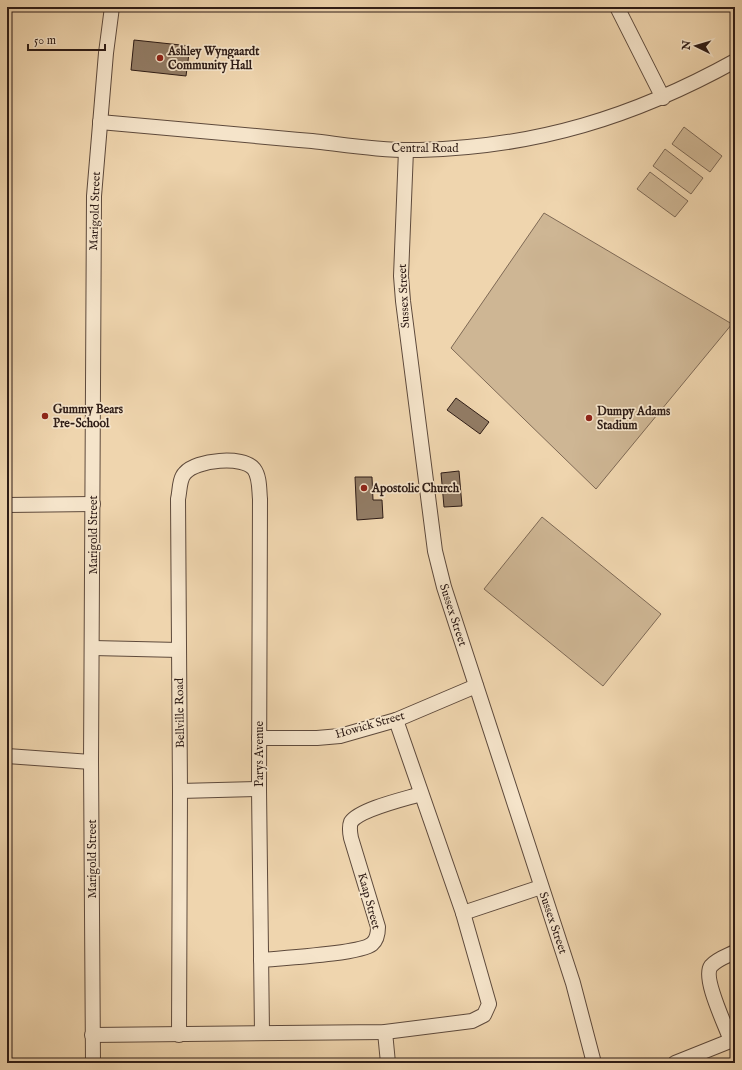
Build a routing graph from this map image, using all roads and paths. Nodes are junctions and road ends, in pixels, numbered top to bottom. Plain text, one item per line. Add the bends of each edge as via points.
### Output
1 (112, 7) edge
2 (617, 7) edge
3 (735, 61) edge
4 (663, 98) junction
5 (100, 122) junction
6 (406, 150) junction
7 (257, 476) joint
8 (93, 504) junction
9 (7, 505) edge
10 (93, 648) junction
11 (179, 650) junction
12 (476, 686) junction
13 (396, 720) junction
14 (259, 738) junction
15 (7, 756) edge
16 (91, 762) junction
17 (259, 789) junction
18 (180, 791) junction
19 (421, 794) junction
20 (540, 887) junction
21 (463, 913) junction
22 (735, 952) edge
23 (261, 960) junction
24 (385, 1032) junction
25 (262, 1033) junction
26 (92, 1034) junction
27 (179, 1035) junction
28 (733, 1040) edge
29 (93, 1063) edge
30 (388, 1063) edge
31 (594, 1063) edge
32 (675, 1063) edge

1 - 5 street, Marigold Street
2 - 4 street
3 - 4 street, Central Road
4 - 6 street, Central Road via 604,121 526,139 458,148
5 - 6 street, Central Road
5 - 8 street, Marigold Street via 94,196
6 - 12 street, Sussex Street via 401,276 416,411 435,551
7 - 11 street, Bellville Road via 254,469 234,462 199,463 184,474 181,480 178,499
7 - 14 street, Parys Avenue via 260,499
8 - 9 street
8 - 10 street, Marigold Street
10 - 11 street
10 - 16 street, Marigold Street
11 - 18 street, Bellville Road
12 - 13 street, Howick Street
12 - 20 street, Sussex Street
13 - 14 street, Howick Street via 340,736
13 - 19 street
14 - 17 street, Parys Avenue
15 - 16 street
16 - 26 street, Marigold Street
17 - 18 street
17 - 23 street, Parys Avenue
18 - 27 street, Bellville Road
19 - 21 street
19 - 23 street, Kaap Street via 363,813 351,822 351,838 378,927 378,934 372,944 365,948 327,954
20 - 21 street
20 - 31 street, Sussex Street via 573,984
21 - 24 street via 488,994 489,1004 484,1015 472,1021
22 - 28 street via 716,962 710,967 708,974 710,986
23 - 25 street, Parys Avenue
24 - 25 street
24 - 30 street
25 - 27 street
26 - 27 street
26 - 29 street, Marigold Street
28 - 32 street

